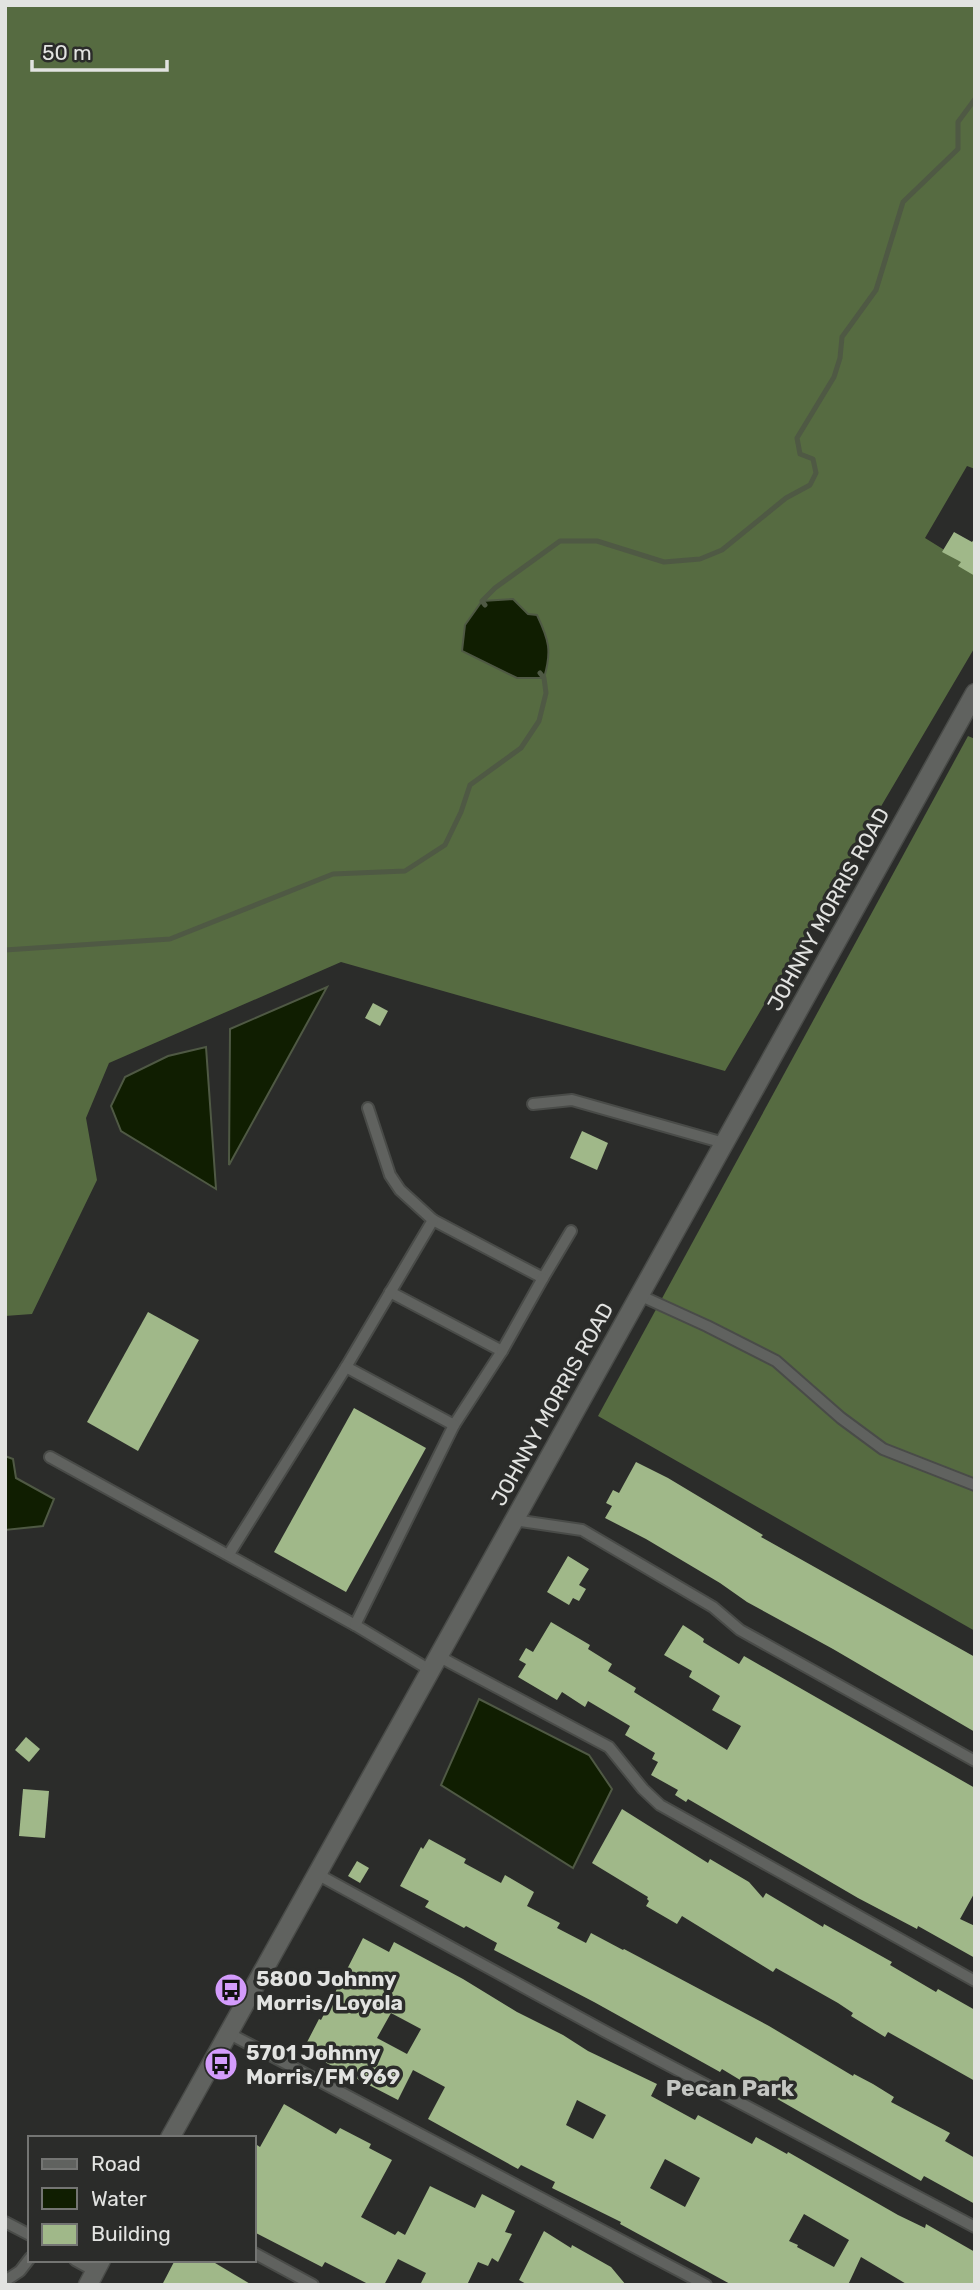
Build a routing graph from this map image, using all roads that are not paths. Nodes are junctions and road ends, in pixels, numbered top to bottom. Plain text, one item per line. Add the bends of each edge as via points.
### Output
1 (975, 693) edge
2 (533, 1104) dead end
3 (368, 1108) dead end
4 (724, 1143) junction
5 (433, 1220) junction
6 (571, 1231) dead end
7 (543, 1278) junction
8 (390, 1292) junction
9 (639, 1295) junction
10 (502, 1351) junction
11 (346, 1367) junction
12 (454, 1425) junction
13 (50, 1457) dead end
14 (975, 1485) edge
15 (514, 1520) junction
16 (229, 1554) junction
17 (355, 1625) junction
18 (434, 1663) junction
19 (975, 1761) edge
20 (317, 1874) junction
21 (975, 1981) edge
22 (228, 2033) junction
23 (171, 2136) edge
24 (5, 2222) edge
25 (975, 2227) edge
26 (28, 2234) edge
27 (256, 2254) edge
28 (28, 2261) edge
29 (78, 2262) edge
30 (95, 2272) edge
31 (5, 2281) edge
32 (313, 2285) edge
33 (706, 2285) edge

1 - 4 street, JOHNNY MORRIS ROAD
2 - 4 lane via 572,1100
3 - 5 lane via 390,1175
4 - 9 street, JOHNNY MORRIS ROAD
5 - 7 lane
5 - 8 lane
6 - 7 lane
7 - 10 lane
8 - 10 lane
8 - 11 lane
9 - 14 lane via 776,1361 883,1449
9 - 15 street, JOHNNY MORRIS ROAD
10 - 12 lane
11 - 12 lane
11 - 16 lane
12 - 17 lane
13 - 16 lane
15 - 18 street, JOHNNY MORRIS ROAD
15 - 19 lane via 592,1535 713,1607 740,1630
16 - 17 lane
17 - 18 lane
18 - 20 street, JOHNNY MORRIS ROAD
18 - 21 lane via 609,1747 660,1805
20 - 22 street, JOHNNY MORRIS ROAD
20 - 25 lane
22 - 23 street, JOHNNY MORRIS ROAD
22 - 33 lane
24 - 26 lane
27 - 32 lane
28 - 31 lane
29 - 30 lane

